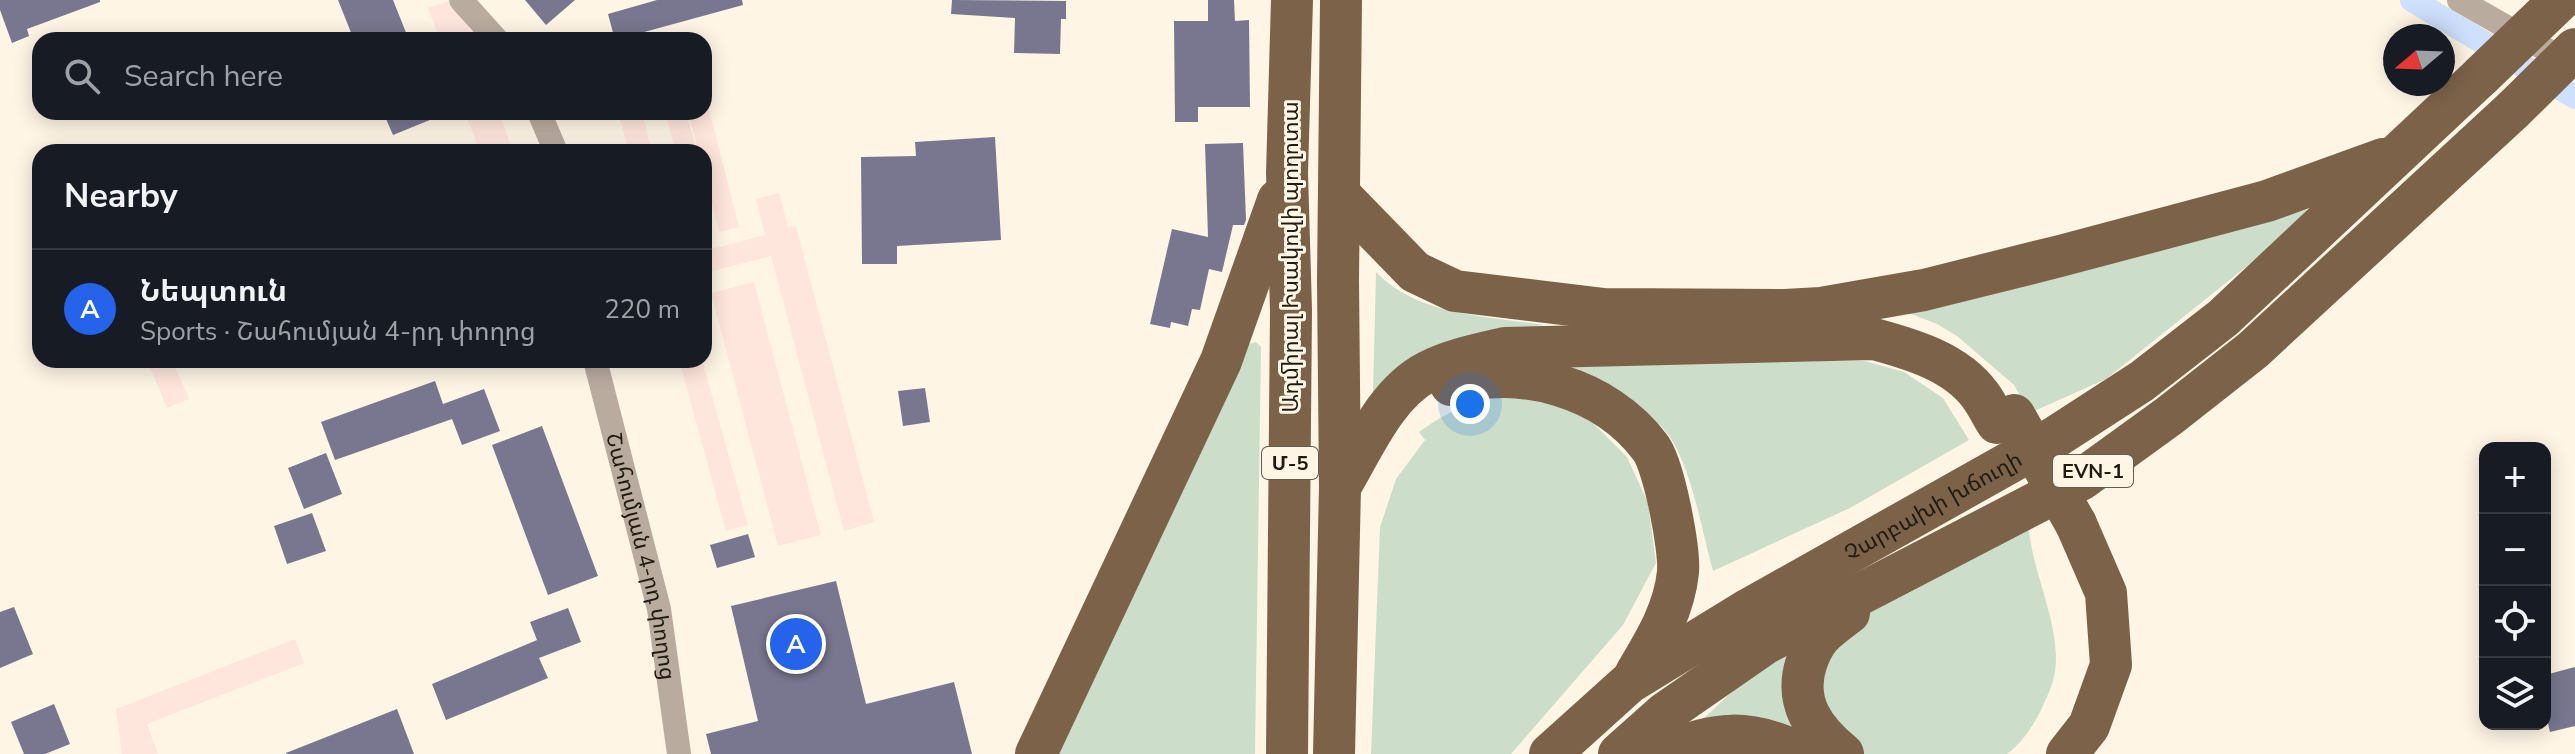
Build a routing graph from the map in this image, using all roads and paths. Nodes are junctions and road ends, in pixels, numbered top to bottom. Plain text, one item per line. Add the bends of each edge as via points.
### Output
1 (461, 0) edge
2 (1292, 0) edge
3 (1341, 0) edge
4 (2459, 0) edge
5 (2560, 0) edge
6 (490, 32) edge
7 (2575, 49) edge
8 (2575, 66) edge
9 (542, 120) edge
10 (553, 144) edge
11 (2398, 153) junction
12 (1287, 173) junction
13 (1339, 194) junction
14 (1821, 308) junction
15 (597, 368) edge
16 (2005, 419) junction
17 (1340, 503) junction
18 (2067, 528) junction
19 (1894, 575) junction
20 (1630, 682) junction
21 (679, 754) edge
22 (1036, 754) edge
23 (1287, 754) edge
24 (1334, 754) edge
25 (1550, 754) edge
26 (1619, 754) edge
27 (1661, 754) edge
28 (1802, 754) edge
29 (1843, 754) edge
30 (2040, 754) edge
31 (2067, 754) edge

1 - 6 street
2 - 12 highway, Ադմիրալ Իսակովի պողոտա / Մ-5
3 - 13 highway, Մ-5
4 - 8 street
5 - 11 highway, Չարբախի խճուղի / EVN-1, bridge
7 - 19 highway, Չարբախի խճուղի / EVN-1, bridge via 2253,350 2169,416 2082,479
9 - 10 street
11 - 14 highway via 2267,201 1924,290
11 - 20 highway, Չարբախի խճուղի / EVN-1 via 2223,318 2142,381 2057,436
12 - 22 highway via 1221,361
12 - 23 highway, Ադմիրալ Իսակովի պողոտա / Մ-5
13 - 14 highway via 1415,272 1455,291 1604,309
13 - 17 highway, Մ-5
14 - 16 highway via 1877,319 1954,350 1996,389
15 - 21 street, Շահումյան 4-րդ փողոց via 659,609
16 - 17 highway via 1952,370 1916,350 1874,339 1505,348 1426,373 1402,391 1386,411
16 - 18 highway, bridge
17 - 20 highway via 1391,433 1415,409 1452,385 1476,378 1530,379 1588,396 1652,449 1669,504 1678,571 1666,624
17 - 24 highway, Մ-5
18 - 30 highway via 2088,587 2096,631 2092,672 2063,733
18 - 31 highway via 2106,593 2111,665 2089,726
19 - 26 highway, Չարբախի խճուղի / EVN-1 via 1715,676
19 - 29 highway via 1820,637 1802,675 1806,713 1822,737
20 - 25 highway, Չարբախի խճուղի / EVN-1
27 - 28 highway via 1687,743 1742,734 1775,740

